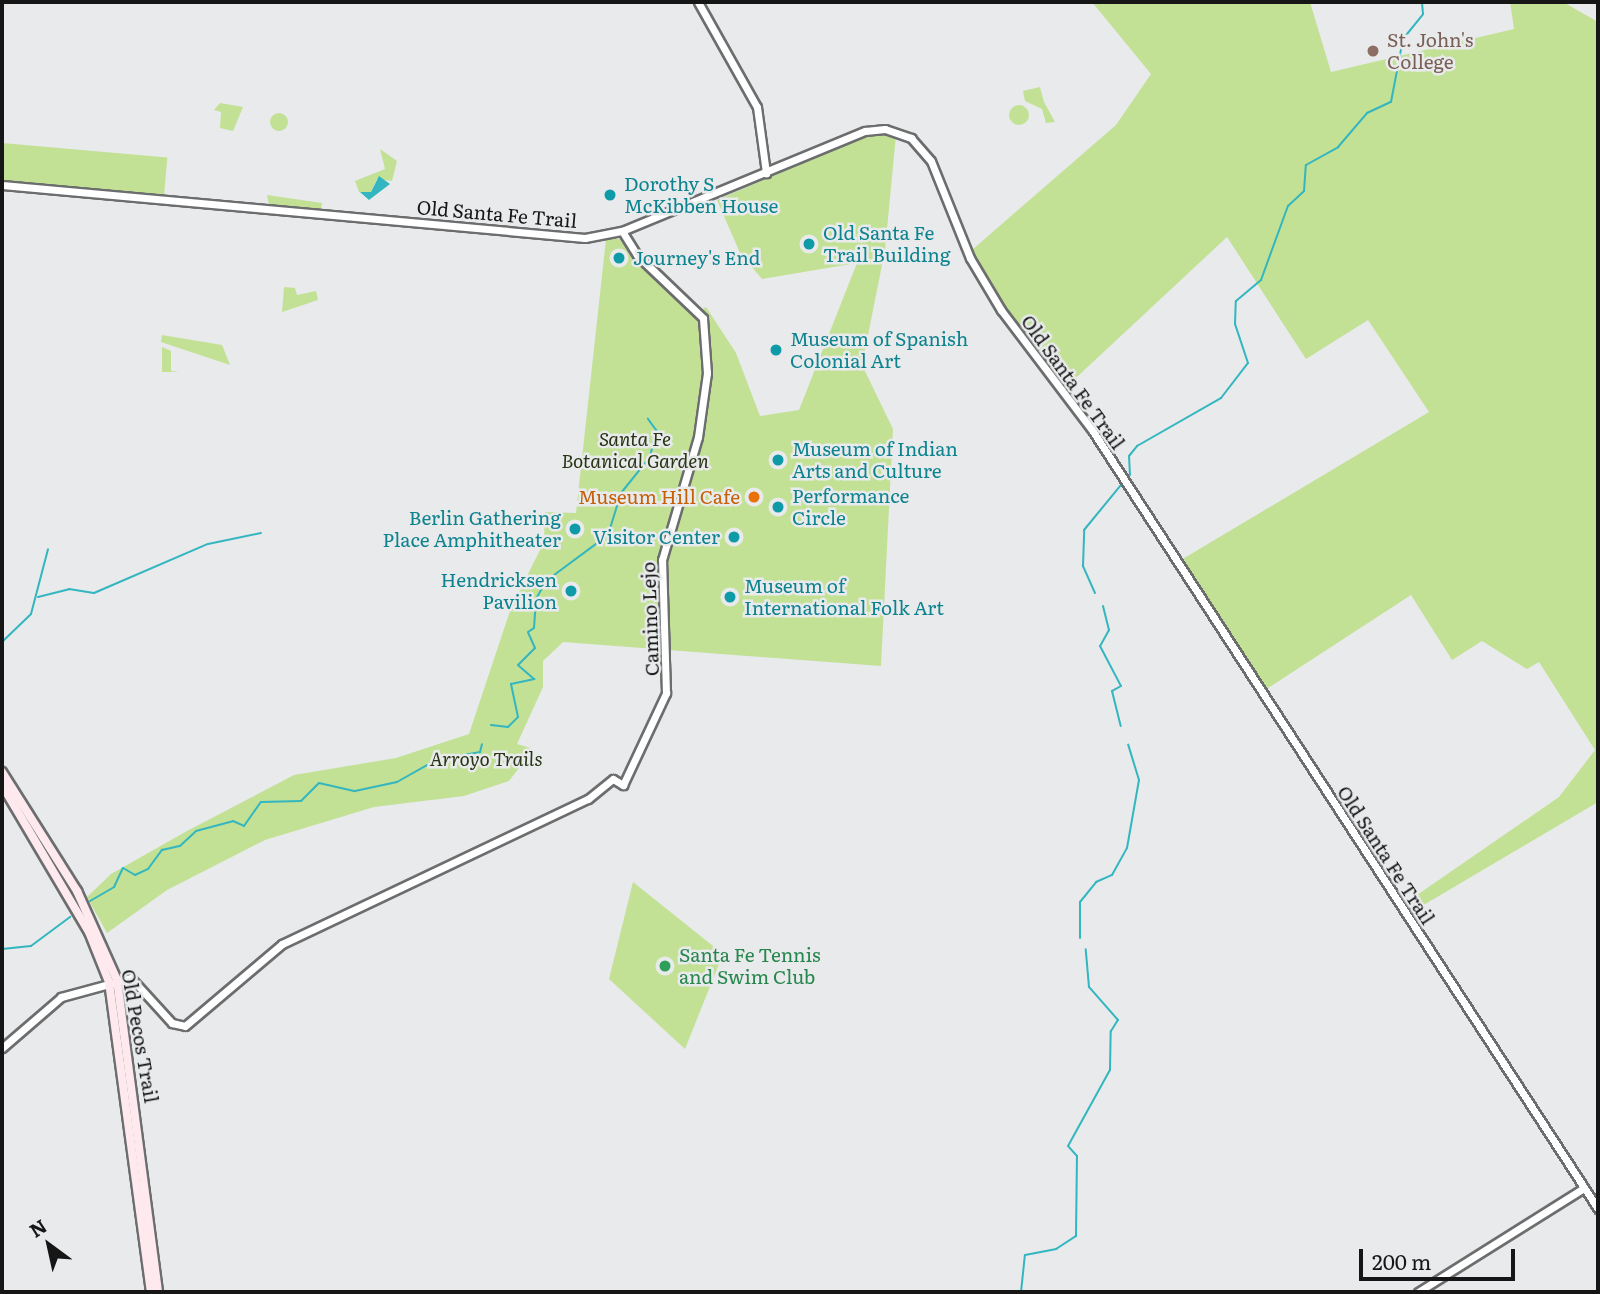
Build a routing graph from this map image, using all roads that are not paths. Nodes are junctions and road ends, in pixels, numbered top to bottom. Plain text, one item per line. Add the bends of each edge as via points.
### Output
1 (698, 2) edge
2 (766, 173) junction
3 (2, 185) edge
4 (622, 231) junction
5 (2, 772) edge
6 (2, 785) edge
7 (113, 981) junction
8 (2, 1048) edge
9 (1584, 1188) junction
10 (1598, 1209) edge
11 (151, 1292) edge
12 (158, 1292) edge
13 (1418, 1292) edge

1 - 2 street via 757,107
2 - 4 street, Old Santa Fe Trail
2 - 9 street, Old Santa Fe Trail via 865,131 901,132 931,161 970,258 1008,321 1092,430
3 - 4 street, Old Santa Fe Trail via 567,238
4 - 7 street, Camino Lejo via 637,255 701,314 707,359 702,416 662,560 666,693 623,785 613,779 588,799 282,944 185,1026 172,1023 137,980
5 - 7 main road, Old Pecos Trail via 77,891
6 - 7 main road, Old Pecos Trail
7 - 8 street via 54,1002
7 - 11 main road, Old Pecos Trail
7 - 12 main road, Old Pecos Trail
9 - 10 street, Old Santa Fe Trail
9 - 13 street

